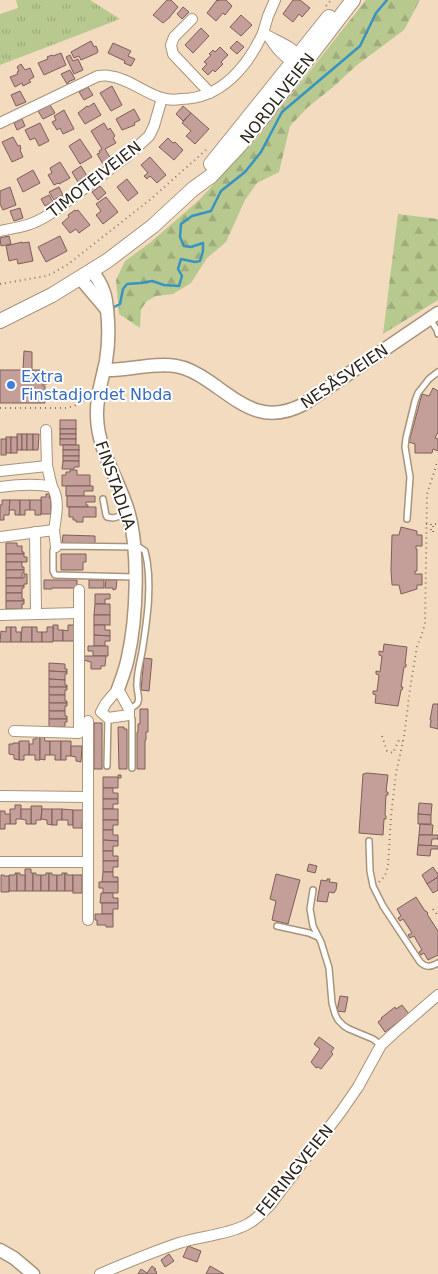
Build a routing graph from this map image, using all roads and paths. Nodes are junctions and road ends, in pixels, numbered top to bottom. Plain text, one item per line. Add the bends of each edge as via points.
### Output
1 (275, 0) edge
2 (343, 0) edge
3 (353, 0) edge
4 (192, 19) dead end
5 (266, 35) junction
6 (298, 60) junction
7 (210, 93) junction
8 (162, 98) junction
9 (0, 123) edge
10 (212, 144) dead end
11 (0, 231) edge
12 (86, 274) junction
13 (0, 284) edge
14 (434, 316) edge
15 (0, 321) edge
16 (438, 334) edge
17 (104, 370) junction
18 (438, 372) edge
19 (98, 398) junction
20 (0, 408) edge
21 (46, 430) dead end
22 (438, 460) edge
23 (47, 466) junction
24 (0, 471) edge
25 (0, 487) edge
26 (52, 487) junction
27 (103, 500) dead end
28 (129, 514) junction
29 (407, 519) dead end
30 (426, 524) junction
31 (438, 524) edge
32 (54, 530) junction
33 (35, 532) junction
34 (0, 537) edge
35 (56, 547) junction
36 (134, 548) junction
37 (136, 577) junction
38 (79, 590) dead end
39 (79, 613) junction
40 (36, 614) junction
41 (0, 615) edge
42 (118, 689) junction
43 (129, 712) junction
44 (104, 715) junction
45 (84, 724) junction
46 (14, 731) dead end
47 (382, 736) dead end
48 (403, 740) junction
49 (108, 766) dead end
50 (132, 768) dead end
51 (0, 796) edge
52 (88, 798) junction
53 (368, 841) dead end
54 (0, 862) edge
55 (88, 862) junction
56 (373, 886) junction
57 (313, 890) dead end
58 (433, 909) dead end
59 (438, 916) edge
60 (88, 920) dead end
61 (278, 926) dead end
62 (318, 936) junction
63 (438, 963) edge
64 (438, 995) edge
65 (381, 1045) junction
66 (0, 1250) edge
67 (33, 1274) edge
68 (100, 1274) edge

1 - 5 street via 268,16
2 - 6 main road, NORDLIVEIEN
3 - 6 main road, NORDLIVEIEN
4 - 7 street via 174,37 171,46 174,54
5 - 6 street via 280,41
5 - 7 street via 242,68
6 - 12 main road, NORDLIVEIEN via 240,145 211,176 153,226
7 - 8 street via 191,99
8 - 9 street via 121,79 98,76
8 - 11 street, TIMOTEIVEIEN via 148,136 124,158 37,222
10 - 13 path via 151,199 67,265 46,276
12 - 15 main road, NORDLIVEIEN
12 - 17 street, FINSTADLIA via 107,310 109,337
14 - 16 lane
14 - 17 street, NESÅSVEIEN via 304,404 285,412 253,409 195,373 176,366
17 - 19 street, FINSTADLIA
18 - 29 lane via 418,393 406,438 410,477
19 - 20 path via 66,408
19 - 28 street, FINSTADLIA via 98,434
21 - 23 street
22 - 30 path via 427,494
23 - 24 street
23 - 26 street
25 - 26 street
26 - 32 street via 57,511
27 - 28 lane via 107,517
28 - 36 street, FINSTADLIA
30 - 31 path via 431,524 431,532 433,524
30 - 48 path via 425,624 417,646
32 - 33 street
32 - 35 street
33 - 34 street
33 - 40 street
35 - 36 lane
35 - 37 lane via 53,550 55,575
36 - 37 street, FINSTADLIA
36 - 43 lane via 145,551 148,576 145,631 136,684 139,701
37 - 42 street, FINSTADLIA via 128,656
38 - 39 street
39 - 40 street
39 - 45 street
40 - 41 street
42 - 43 street
42 - 44 street, FINSTADLIA via 106,703
43 - 44 street
43 - 50 lane via 132,719
44 - 45 street
44 - 49 lane
45 - 46 street via 79,733
45 - 52 street
47 - 48 path via 387,751 393,753 399,740
48 - 56 path via 396,773 388,866 384,876
51 - 52 street
52 - 55 street
53 - 56 lane
54 - 55 street
55 - 60 street
56 - 63 lane via 420,962 427,966
57 - 62 lane via 310,909
58 - 59 path
61 - 62 lane
62 - 65 lane via 338,1020
64 - 65 street, FEIRINGVEIEN
65 - 68 street, FEIRINGVEIEN via 340,1113 258,1218 230,1231 181,1242 144,1255
66 - 67 street

